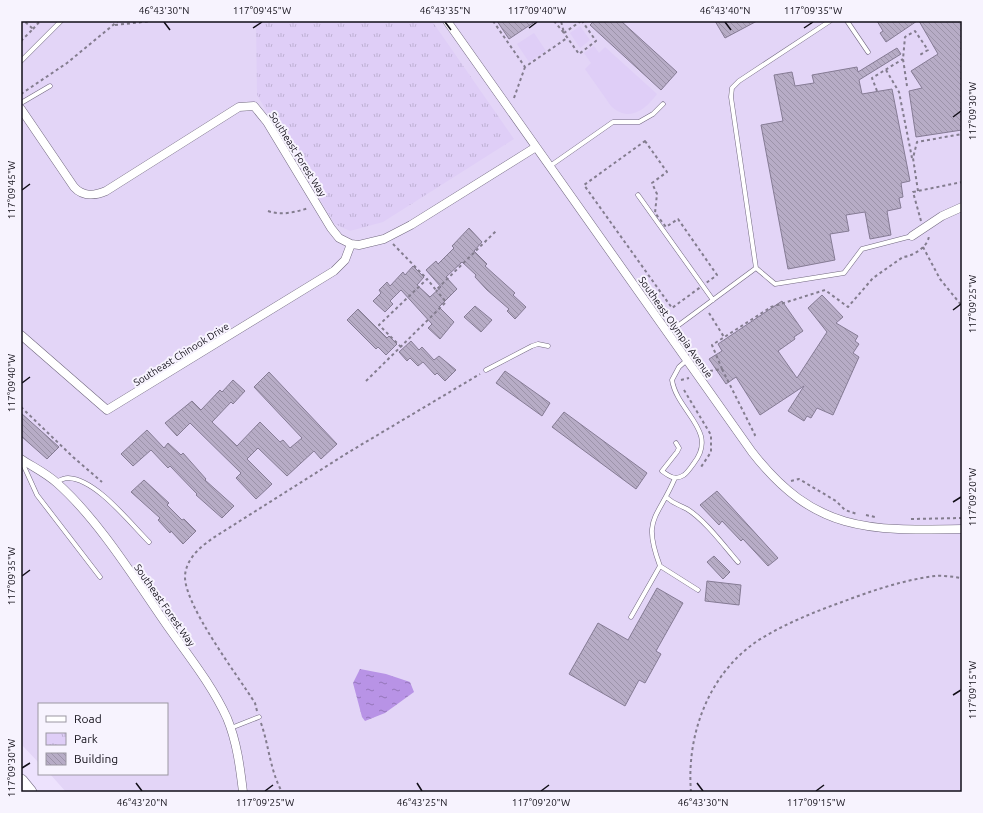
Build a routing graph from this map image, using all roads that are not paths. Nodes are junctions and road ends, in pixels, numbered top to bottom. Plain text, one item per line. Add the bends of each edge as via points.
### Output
1 (61, 21) edge
2 (447, 21) edge
3 (830, 21) edge
4 (847, 21) edge
5 (868, 52) dead end
6 (21, 61) edge
7 (50, 86) dead end
8 (21, 103) edge
9 (663, 104) dead end
10 (21, 109) edge
11 (536, 147) junction
12 (549, 166) junction
13 (638, 195) dead end
14 (962, 207) edge
15 (912, 236) joint
16 (351, 244) junction
17 (756, 268) junction
18 (714, 300) junction
19 (668, 333) junction
20 (21, 335) edge
21 (548, 346) dead end
22 (687, 360) junction
23 (486, 370) road end
24 (676, 443) dead end
25 (21, 459) edge
26 (675, 478) junction
27 (56, 482) junction
28 (666, 497) junction
29 (962, 529) edge
30 (149, 542) dead end
31 (738, 562) dead end
32 (660, 566) junction
33 (100, 577) dead end
34 (698, 590) dead end
35 (631, 617) dead end
36 (259, 717) road end
37 (231, 728) junction
38 (21, 781) edge
39 (30, 792) edge
40 (243, 792) edge

1 - 6 lane
2 - 11 street, Southeast Olympia Avenue
3 - 17 lane via 732,88
4 - 5 lane
7 - 8 lane
9 - 12 lane via 640,122 613,122
10 - 16 street, Southeast Forest Way via 74,187 84,195 93,195 106,191 240,107 254,106 263,116 335,234
11 - 12 street, Southeast Olympia Avenue
11 - 16 street via 407,228 384,239 359,245
12 - 19 street, Southeast Olympia Avenue
13 - 18 lane
14 - 15 street via 942,216
15 - 17 lane via 862,249 844,272 775,284
16 - 20 street, Southeast Chinook Drive via 345,260 334,271 107,410
17 - 18 lane
18 - 19 lane
19 - 22 street, Southeast Olympia Avenue
21 - 23 lane via 532,346
22 - 26 lane via 679,367 672,380 676,393 700,432 703,448 685,474
22 - 29 street, Southeast Olympia Avenue via 761,463 798,499 837,519 872,528
24 - 26 lane via 679,448 662,471
25 - 27 street, Southeast Forest Way
25 - 33 lane via 37,495
26 - 28 lane
27 - 30 lane via 67,478 95,487
27 - 37 street, Southeast Forest Way via 89,518 131,574 214,694
28 - 31 lane via 674,505 687,509 706,526
28 - 32 lane via 655,514 651,530 652,545
32 - 34 lane
32 - 35 lane
36 - 37 lane
37 - 40 street, Southeast Forest Way
38 - 39 main road

